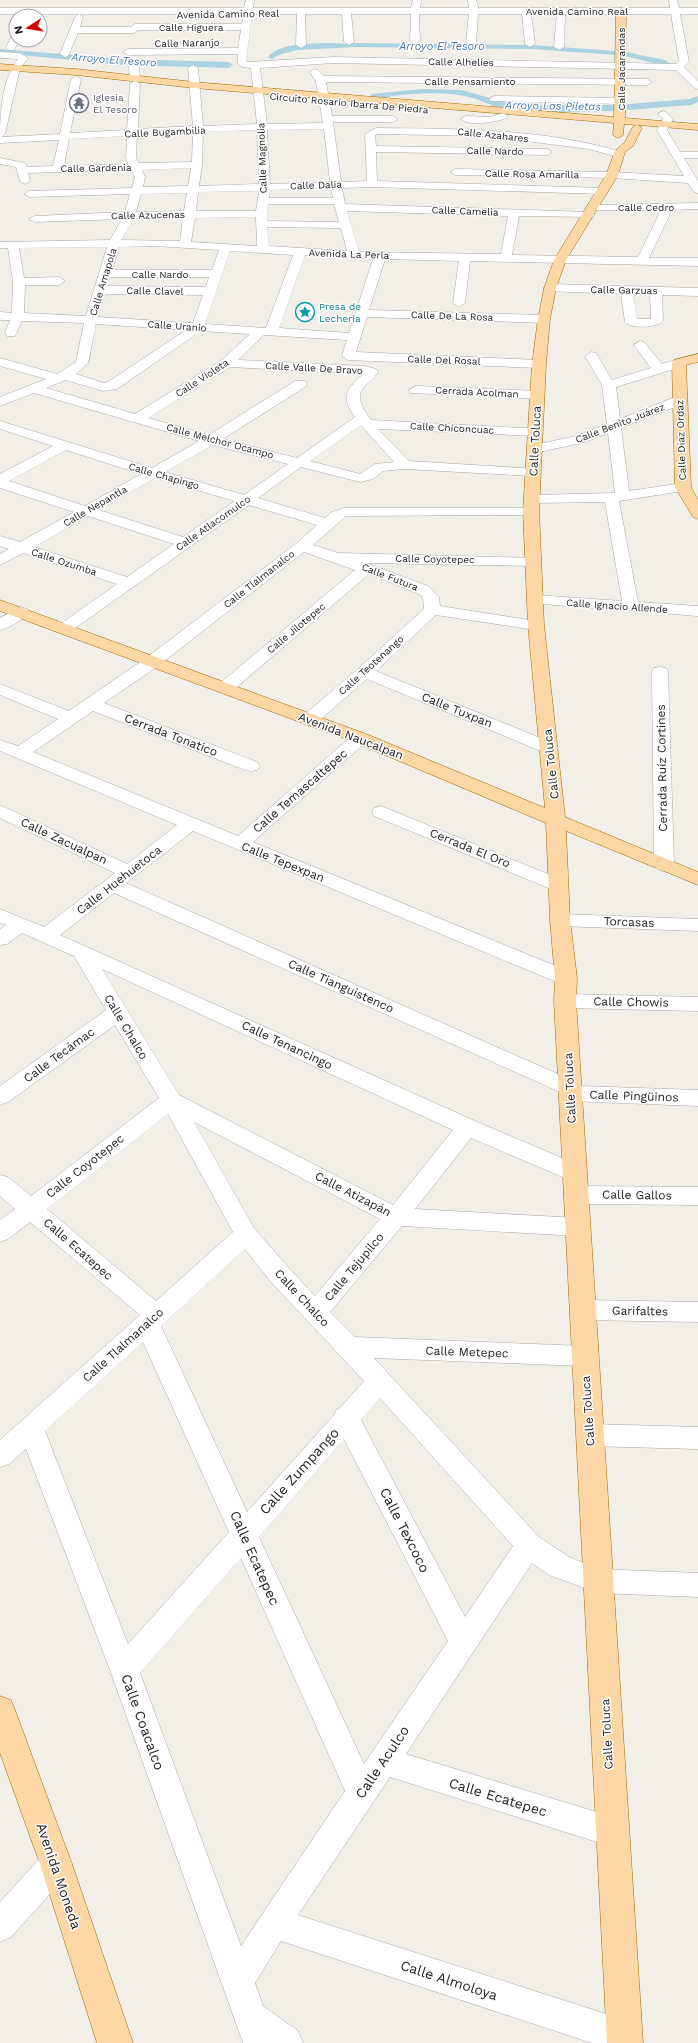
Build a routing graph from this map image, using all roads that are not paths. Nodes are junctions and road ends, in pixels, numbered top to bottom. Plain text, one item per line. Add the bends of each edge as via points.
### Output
1 (86, 0) edge
2 (150, 0) edge
3 (250, 0) edge
4 (362, 0) edge
5 (417, 0) edge
6 (472, 0) edge
7 (528, 0) edge
8 (584, 0) edge
9 (673, 0) edge
10 (360, 10) junction
11 (346, 11) junction
12 (474, 11) junction
13 (529, 11) junction
14 (586, 11) junction
15 (645, 11) junction
16 (698, 11) edge
17 (81, 12) junction
18 (141, 12) junction
19 (248, 12) junction
20 (301, 12) junction
21 (415, 12) junction
22 (561, 12) junction
23 (621, 12) junction
24 (48, 13) edge
25 (676, 13) junction
26 (598, 14) junction
27 (658, 14) junction
28 (698, 14) edge
29 (246, 27) junction
30 (74, 30) junction
31 (131, 41) junction
32 (349, 42) dead end
33 (415, 42) dead end
34 (471, 42) dead end
35 (530, 44) dead end
36 (301, 45) dead end
37 (559, 46) dead end
38 (243, 47) junction
39 (65, 54) dead end
40 (0, 55) edge
41 (193, 64) dead end
42 (243, 64) junction
43 (284, 64) junction
44 (620, 64) junction
45 (0, 67) edge
46 (134, 67) dead end
47 (681, 70) junction
48 (15, 71) junction
49 (77, 72) junction
50 (0, 73) edge
51 (698, 73) edge
52 (321, 79) junction
53 (135, 82) junction
54 (620, 82) junction
55 (647, 82) dead end
56 (697, 85) edge
57 (194, 87) junction
58 (258, 93) junction
59 (323, 98) junction
60 (494, 99) dead end
61 (621, 101) junction
62 (461, 113) junction
63 (503, 116) junction
64 (405, 118) dead end
65 (491, 120) junction
66 (329, 123) junction
67 (664, 123) junction
68 (620, 124) junction
69 (262, 127) junction
70 (698, 127) edge
71 (636, 128) junction
72 (198, 130) junction
73 (486, 133) junction
74 (698, 133) edge
75 (0, 134) edge
76 (131, 134) junction
77 (63, 137) junction
78 (0, 140) edge
79 (371, 149) junction
80 (617, 153) junction
81 (678, 155) junction
82 (698, 156) edge
83 (0, 161) edge
84 (197, 165) junction
85 (136, 168) junction
86 (698, 168) edge
87 (58, 169) junction
88 (686, 169) junction
89 (22, 170) junction
90 (444, 172) dead end
91 (612, 175) junction
92 (692, 180) junction
93 (337, 184) junction
94 (372, 184) junction
95 (265, 188) junction
96 (194, 190) junction
97 (698, 190) edge
98 (137, 191) junction
99 (603, 191) junction
100 (29, 194) junction
101 (263, 201) junction
102 (340, 204) junction
103 (668, 206) junction
104 (698, 206) edge
105 (591, 211) junction
106 (514, 212) junction
107 (189, 214) junction
108 (130, 215) junction
109 (35, 219) junction
110 (261, 219) junction
111 (347, 225) junction
112 (114, 243) junction
113 (42, 244) junction
114 (185, 244) junction
115 (0, 245) edge
116 (13, 245) junction
117 (226, 247) junction
118 (263, 249) junction
119 (300, 252) junction
120 (354, 255) junction
121 (380, 255) junction
122 (464, 257) junction
123 (506, 258) junction
124 (560, 260) junction
125 (642, 261) junction
126 (698, 262) edge
127 (105, 273) junction
128 (216, 274) junction
129 (60, 281) dead end
130 (19, 282) junction
131 (550, 288) junction
132 (101, 290) junction
133 (626, 290) junction
134 (209, 291) junction
135 (656, 291) junction
136 (698, 292) edge
137 (459, 302) dead end
138 (361, 313) junction
139 (0, 316) edge
140 (18, 316) junction
141 (544, 319) junction
142 (92, 320) junction
143 (197, 328) junction
144 (266, 332) junction
145 (11, 333) dead end
146 (353, 337) junction
147 (640, 345) dead end
148 (591, 356) dead end
149 (698, 358) edge
150 (0, 362) edge
151 (227, 363) junction
152 (539, 364) junction
153 (679, 364) junction
154 (660, 370) junction
155 (61, 377) junction
156 (300, 384) dead end
157 (609, 385) junction
158 (34, 389) junction
159 (416, 390) dead end
160 (538, 395) junction
161 (680, 400) junction
162 (0, 402) edge
163 (138, 418) junction
164 (365, 421) junction
165 (0, 425) edge
166 (613, 426) junction
167 (536, 432) junction
168 (211, 440) junction
169 (64, 446) junction
170 (535, 449) junction
171 (299, 463) junction
172 (405, 465) junction
173 (533, 472) junction
174 (153, 473) junction
175 (0, 480) edge
176 (0, 483) edge
177 (683, 487) junction
178 (617, 497) junction
179 (247, 500) junction
180 (531, 505) junction
181 (86, 511) junction
182 (698, 514) edge
183 (328, 523) junction
184 (0, 541) edge
185 (186, 543) junction
186 (302, 546) junction
187 (21, 548) junction
188 (337, 558) junction
189 (0, 560) edge
190 (533, 561) junction
191 (367, 568) junction
192 (129, 583) junction
193 (535, 600) junction
194 (0, 605) edge
195 (632, 606) junction
196 (432, 610) junction
197 (698, 611) edge
198 (21, 612) junction
199 (0, 625) edge
200 (536, 625) junction
201 (65, 628) junction
202 (152, 662) junction
203 (365, 672) junction
204 (660, 672) dead end
205 (225, 688) junction
206 (0, 689) edge
207 (92, 704) junction
208 (71, 718) junction
209 (309, 720) junction
210 (360, 738) junction
211 (0, 745) edge
212 (549, 748) junction
213 (20, 753) junction
214 (251, 766) dead end
215 (0, 811) edge
216 (381, 812) dead end
217 (556, 819) junction
218 (190, 824) junction
219 (240, 844) junction
220 (664, 865) junction
221 (129, 872) junction
222 (698, 879) edge
223 (113, 885) junction
224 (558, 885) junction
225 (0, 915) edge
226 (560, 920) junction
227 (20, 924) junction
228 (698, 925) edge
229 (48, 935) junction
230 (0, 939) edge
231 (80, 950) junction
232 (566, 990) junction
233 (698, 1004) edge
234 (117, 1013) junction
235 (570, 1090) junction
236 (0, 1097) edge
237 (698, 1098) edge
238 (171, 1100) junction
239 (467, 1127) junction
240 (0, 1182) edge
241 (576, 1184) junction
242 (698, 1196) edge
243 (31, 1208) junction
244 (396, 1216) junction
245 (578, 1227) junction
246 (0, 1233) edge
247 (246, 1234) junction
248 (583, 1310) junction
249 (698, 1312) edge
250 (315, 1313) junction
251 (151, 1319) junction
252 (349, 1347) junction
253 (584, 1356) junction
254 (380, 1381) junction
255 (346, 1417) junction
256 (31, 1428) junction
257 (590, 1435) junction
258 (698, 1438) edge
259 (0, 1456) edge
260 (244, 1533) junction
261 (529, 1545) junction
262 (598, 1581) junction
263 (698, 1585) edge
264 (463, 1642) junction
265 (124, 1670) junction
266 (0, 1712) edge
267 (383, 1761) junction
268 (362, 1793) junction
269 (613, 1832) junction
270 (56, 1864) junction
271 (274, 1923) junction
272 (0, 1926) edge
273 (237, 1981) junction
274 (255, 2030) edge
275 (625, 2040) edge
276 (115, 2043) edge
277 (286, 2043) edge

1 - 17 street
2 - 18 street
3 - 19 street, Calle Magnolia
4 - 10 street
5 - 21 street
6 - 12 street
7 - 13 street
8 - 14 street
9 - 25 street
10 - 11 street, Avenida Camino Real
10 - 21 street, Avenida Camino Real
11 - 20 street, Avenida Camino Real
11 - 21 street, Avenida Camino Real
11 - 32 street
12 - 13 street, Avenida Camino Real
12 - 21 street, Avenida Camino Real
12 - 34 street
13 - 22 street, Avenida Camino Real
13 - 35 street
14 - 22 street, Avenida Camino Real
14 - 23 street, Avenida Camino Real
14 - 26 street
15 - 23 street, Avenida Camino Real
15 - 25 street, Avenida Camino Real
15 - 27 street
16 - 25 street, Avenida Camino Real
17 - 18 street, Avenida Camino Real
17 - 24 street, Avenida Camino Real
17 - 30 street
18 - 19 street, Avenida Camino Real
18 - 31 street
19 - 20 street, Avenida Camino Real
19 - 29 street, Calle Magnolia
20 - 36 street
21 - 33 street
22 - 26 street
22 - 37 street
23 - 26 street
23 - 27 street
23 - 44 main road, Calle Jacarandas
25 - 27 street
25 - 28 street
25 - 47 street via 684,62
29 - 31 street, Calle Higuera
29 - 38 street, Calle Magnolia
30 - 31 street, Calle Higuera
30 - 39 street
31 - 38 street
38 - 42 street, Calle Magnolia
40 - 48 street via 22,57
41 - 57 street
42 - 43 street, Calle Alhelíes
42 - 58 street, Calle Magnolia
43 - 44 street, Calle Alhelíes via 334,60
43 - 52 street via 313,70
44 - 47 street, Calle Alhelíes
44 - 54 main road, Calle Jacarandas
45 - 48 main road
46 - 53 street, Calle Amapola
47 - 51 street, Calle Alhelíes
47 - 56 street
48 - 49 main road, Circuito Rosario Ibarra De Piedra
48 - 50 main road, Circuito Rosario Ibarra De Piedra
48 - 75 street
49 - 53 main road, Circuito Rosario Ibarra De Piedra
49 - 77 street
52 - 54 street, Calle Pensamiento
52 - 59 street
53 - 57 main road, Circuito Rosario Ibarra De Piedra
53 - 76 street, Calle Amapola
54 - 55 street, Calle Pensamiento
54 - 61 main road, Calle Jacarandas
57 - 58 main road, Circuito Rosario Ibarra De Piedra
57 - 72 street
58 - 59 main road, Circuito Rosario Ibarra De Piedra
58 - 69 street, Calle Magnolia
59 - 62 main road, Circuito Rosario Ibarra De Piedra
59 - 66 street
60 - 61 street
61 - 68 main road, Calle Jacarandas
62 - 63 main road, Circuito Rosario Ibarra De Piedra
62 - 65 street
62 - 68 main road
63 - 65 street
63 - 68 main road, Circuito Rosario Ibarra De Piedra
64 - 66 street, Calle Bugambilia
65 - 73 street
66 - 69 street, Calle Bugambilia
66 - 93 street
67 - 68 main road
67 - 70 main road
67 - 71 main road, Circuito Rosario Ibarra De Piedra
67 - 74 main road, Circuito Rosario Ibarra De Piedra
67 - 81 street
68 - 71 main road, Circuito Rosario Ibarra De Piedra
68 - 80 main road, Calle Toluca via 616,142
69 - 72 street, Calle Bugambilia
69 - 95 street, Calle Magnolia
71 - 80 main road, Calle Toluca via 629,144
72 - 76 street, Calle Bugambilia
72 - 84 street
73 - 79 street, Calle Azahares via 372,132
73 - 80 street, Calle Azahares via 590,146
76 - 77 street, Calle Bugambilia
76 - 85 street, Calle Amapola via 131,158
77 - 78 street, Calle Bugambilia
77 - 87 street
79 - 80 street, Calle Nardo
79 - 94 street via 376,171
80 - 91 main road, Calle Toluca
81 - 82 street
81 - 88 street
83 - 89 street, Calle Gardenia via 19,164
84 - 85 street, Calle Gardenia
84 - 96 street
85 - 87 street, Calle Gardenia
85 - 98 street, Calle Amapola via 140,177
86 - 88 street
87 - 89 street, Calle Gardenia
88 - 92 street
89 - 100 street
90 - 91 street, Calle Rosa Amarilla
91 - 92 street, Calle Rosa Amarilla
91 - 99 main road, Calle Toluca
92 - 97 street
93 - 94 street, Calle Dalia
93 - 95 street, Calle Dalia
93 - 102 street
94 - 99 street, Calle Dalia
95 - 96 street, Calle Dalia
95 - 101 street, Calle Magnolia
96 - 98 street, Calle Dalia
96 - 107 street
98 - 100 street, Calle Dalia
98 - 108 street, Calle Amapola
99 - 105 main road, Calle Toluca
100 - 109 street
101 - 102 street, Calle Camelia
101 - 110 street, Calle Magnolia
102 - 106 street, Calle Camelia
102 - 111 street
103 - 104 street, Calle Cedro
103 - 105 street, Calle Cedro
103 - 125 street
105 - 106 street, Calle Camelia
105 - 124 main road, Calle Toluca
106 - 123 street
107 - 108 street, Calle Azucenas
107 - 110 street, Calle Azucenas
107 - 114 street
108 - 109 street, Calle Azucenas
108 - 112 street, Calle Amapola
109 - 113 street
110 - 111 street, Calle Azucenas
110 - 118 street, Calle Magnolia
111 - 120 street
112 - 113 street, Avenida La Perla
112 - 114 street, Avenida La Perla
112 - 127 street, Calle Amapola
113 - 116 street, Avenida La Perla
114 - 117 street, Avenida La Perla
115 - 116 street, Avenida La Perla
116 - 130 street
117 - 118 street, Avenida La Perla
117 - 128 street
118 - 119 street, Avenida La Perla
119 - 120 street, Avenida La Perla
119 - 144 street, Calle Violeta
120 - 121 street, Avenida La Perla
121 - 122 street, Avenida La Perla
121 - 138 street
122 - 123 street, Avenida La Perla
122 - 137 street
123 - 124 street, Avenida La Perla
124 - 125 street, Avenida La Perla
124 - 131 main road, Calle Toluca
125 - 126 street, Avenida La Perla
127 - 128 street, Calle Nardo
127 - 132 street, Calle Amapola
128 - 134 street
129 - 130 street
130 - 140 street
131 - 133 street, Calle Garzuas
131 - 141 main road, Calle Toluca
132 - 134 street, Calle Clavel
132 - 142 street, Calle Amapola
133 - 135 street, Calle Garzuas
133 - 135 street via 631,322 652,323 657,320
134 - 143 street
135 - 136 street, Calle Garzuas
138 - 141 street, Calle De La Rosa
138 - 146 street
139 - 140 street, Calle Uranio
140 - 142 street, Calle Uranio
140 - 145 street
141 - 152 main road, Calle Toluca
142 - 143 street, Calle Uranio
142 - 155 street, Calle Amapola via 81,366
143 - 144 street, Calle Uranio
143 - 155 street via 112,386 103,387
144 - 146 street, Calle Uranio
144 - 151 street, Calle Violeta
146 - 152 street, Calle Del Rosal via 348,356
147 - 154 street
148 - 157 street
149 - 153 main road
150 - 155 street
151 - 163 street, Calle Violeta
151 - 164 street, Calle Valle De Bravo via 368,371 369,376 359,383 353,397 354,406
152 - 160 main road, Calle Toluca
153 - 154 street
153 - 161 main road, Calle Díaz Ordaz
154 - 157 street
155 - 158 street
156 - 168 street, Calle Nepantla
157 - 166 street
158 - 162 street
158 - 163 street, Calle Melchor Ocampo
159 - 160 street, Cerrada Acolman
160 - 167 main road, Calle Toluca
161 - 166 street, Calle Benito Juárez
161 - 177 main road, Calle Díaz Ordaz
163 - 168 street, Calle Melchor Ocampo
164 - 167 street, Calle Chiconcuac
164 - 171 street, Calle Atlacomulco
164 - 172 street, Calle Valle De Bravo
165 - 169 street, Calle Chapingo
166 - 170 street, Calle Benito Juárez via 580,439
166 - 178 street
167 - 170 main road, Calle Toluca
168 - 171 street, Calle Melchor Ocampo
168 - 174 street, Calle Nepantla
169 - 174 street, Calle Chapingo
169 - 175 street
170 - 173 main road, Calle Toluca
171 - 172 street, Calle Melchor Ocampo via 364,478 380,467
171 - 179 street, Calle Atlacomulco
172 - 173 street
173 - 180 main road, Calle Toluca
174 - 179 street, Calle Chapingo
174 - 181 street, Calle Nepantla
176 - 181 street
177 - 178 street
177 - 182 main road, Calle Díaz Ordaz
178 - 180 street
178 - 195 street
179 - 183 street, Calle Chapingo
179 - 185 street, Calle Atlacomulco
180 - 183 street, Calle Tlalmanalco via 354,511 344,512
180 - 190 main road, Calle Toluca
181 - 185 street
181 - 187 street, Calle Nepantla
183 - 186 street, Calle Tlalmanalco
184 - 187 street, Calle Ozumba
185 - 192 street, Calle Atlacomulco
186 - 188 street, Calle Futura
186 - 202 street, Calle Tlalmanalco
187 - 189 street, Calle Nepantla
187 - 192 street, Calle Ozumba
188 - 190 street, Calle Coyotepec
188 - 191 street, Calle Futura
190 - 193 main road, Calle Toluca
191 - 196 street, Calle Futura via 426,591 432,596
191 - 205 street, Calle Jilotepec
192 - 201 street, Calle Atlacomulco
193 - 195 street, Calle Ignacio Allende
193 - 200 main road, Calle Toluca
194 - 198 main road, Avenida Naucalpan
195 - 197 street, Calle Ignacio Allende
196 - 200 street
196 - 203 street, Calle Teotenango
198 - 199 street
198 - 201 main road, Avenida Naucalpan
200 - 212 main road, Calle Toluca
201 - 202 main road, Avenida Naucalpan
202 - 205 main road, Avenida Naucalpan
202 - 207 street, Calle Tlalmanalco
203 - 209 street, Calle Teotenango
203 - 212 street, Calle Tuxpan
204 - 220 street, Cerrada Ruíz Cortines
205 - 209 main road, Avenida Naucalpan
206 - 208 street
207 - 208 street, Calle Tlalmanalco
207 - 214 street, Cerrada Tonatico
208 - 213 street, Calle Tlalmanalco
209 - 210 main road, Avenida Naucalpan
210 - 217 main road, Avenida Naucalpan
210 - 219 street, Calle Temascaltepec
211 - 213 street, Calle Tepexpan
212 - 217 main road, Calle Toluca
213 - 218 street, Calle Tepexpan
215 - 221 street, Calle Zacualpan
216 - 224 street, Cerrada El Oro
217 - 220 main road, Avenida Naucalpan
217 - 224 main road, Calle Toluca
218 - 219 street, Calle Tepexpan
218 - 221 street, Calle Huehuetoca
219 - 232 street, Calle Tepexpan
220 - 222 main road, Avenida Naucalpan
221 - 223 street, Calle Huehuetoca
223 - 229 street, Calle Huehuetoca
223 - 235 street, Calle Tianguistenco
224 - 226 main road, Calle Toluca
225 - 227 street, Calle Tenancingo
226 - 228 street, Torcasas
226 - 232 main road, Calle Toluca
227 - 229 street, Calle Tenancingo
227 - 230 street
229 - 231 street, Calle Tenancingo
231 - 234 street, Calle Chalco
231 - 239 street, Calle Tenancingo
232 - 233 street, Calle Chowis
232 - 235 main road, Calle Toluca
234 - 236 street, Calle Tecámac
234 - 238 street, Calle Chalco
235 - 237 street, Calle Pingüinos
235 - 241 main road, Calle Toluca
238 - 243 street, Calle Coyotepec
238 - 244 street, Calle Atizapán
238 - 247 street, Calle Chalco
239 - 241 street, Calle Tenancingo
239 - 244 street, Calle Tejupilco
240 - 243 street, Calle Ecatepec
241 - 242 street, Calle Gallos
241 - 245 main road, Calle Toluca
243 - 246 street, Calle Coyotepec
243 - 251 street, Calle Ecatepec
244 - 245 street, Calle Atizapán
244 - 250 street, Calle Tejupilco
245 - 248 main road, Calle Toluca
247 - 250 street, Calle Chalco
247 - 251 street, Calle Tlalmanalco
248 - 249 street, Garifaltes
248 - 253 main road, Calle Toluca
250 - 252 street, Calle Chalco
251 - 256 street, Calle Tlalmanalco
251 - 260 street, Calle Ecatepec
252 - 253 street, Calle Metepec
252 - 254 street, Calle Chalco
253 - 257 main road, Calle Toluca
254 - 255 street, Calle Zumpango
254 - 261 street, Calle Chalco
255 - 260 street, Calle Zumpango
255 - 264 street, Calle Texcoco
256 - 259 street, Calle Tlalmanalco
256 - 265 street, Calle Coacalco
257 - 258 street
257 - 262 main road, Calle Toluca
260 - 265 street, Calle Zumpango
260 - 268 street, Calle Ecatepec
261 - 262 street, Calle Chalco via 559,1566
261 - 264 street, Calle Aculco
262 - 263 street, Calle Chalco
262 - 269 main road, Calle Toluca
264 - 267 street, Calle Aculco
265 - 273 street, Calle Coacalco
266 - 270 main road, Avenida Moneda
267 - 268 street, Calle Aculco
267 - 269 street, Calle Ecatepec
268 - 271 street, Calle Aculco
269 - 275 main road, Calle Toluca
270 - 272 street
270 - 276 main road, Avenida Moneda
271 - 273 street, Calle Aculco
271 - 275 street, Calle Almoloya
273 - 274 street, Calle Coacalco
274 - 277 street

